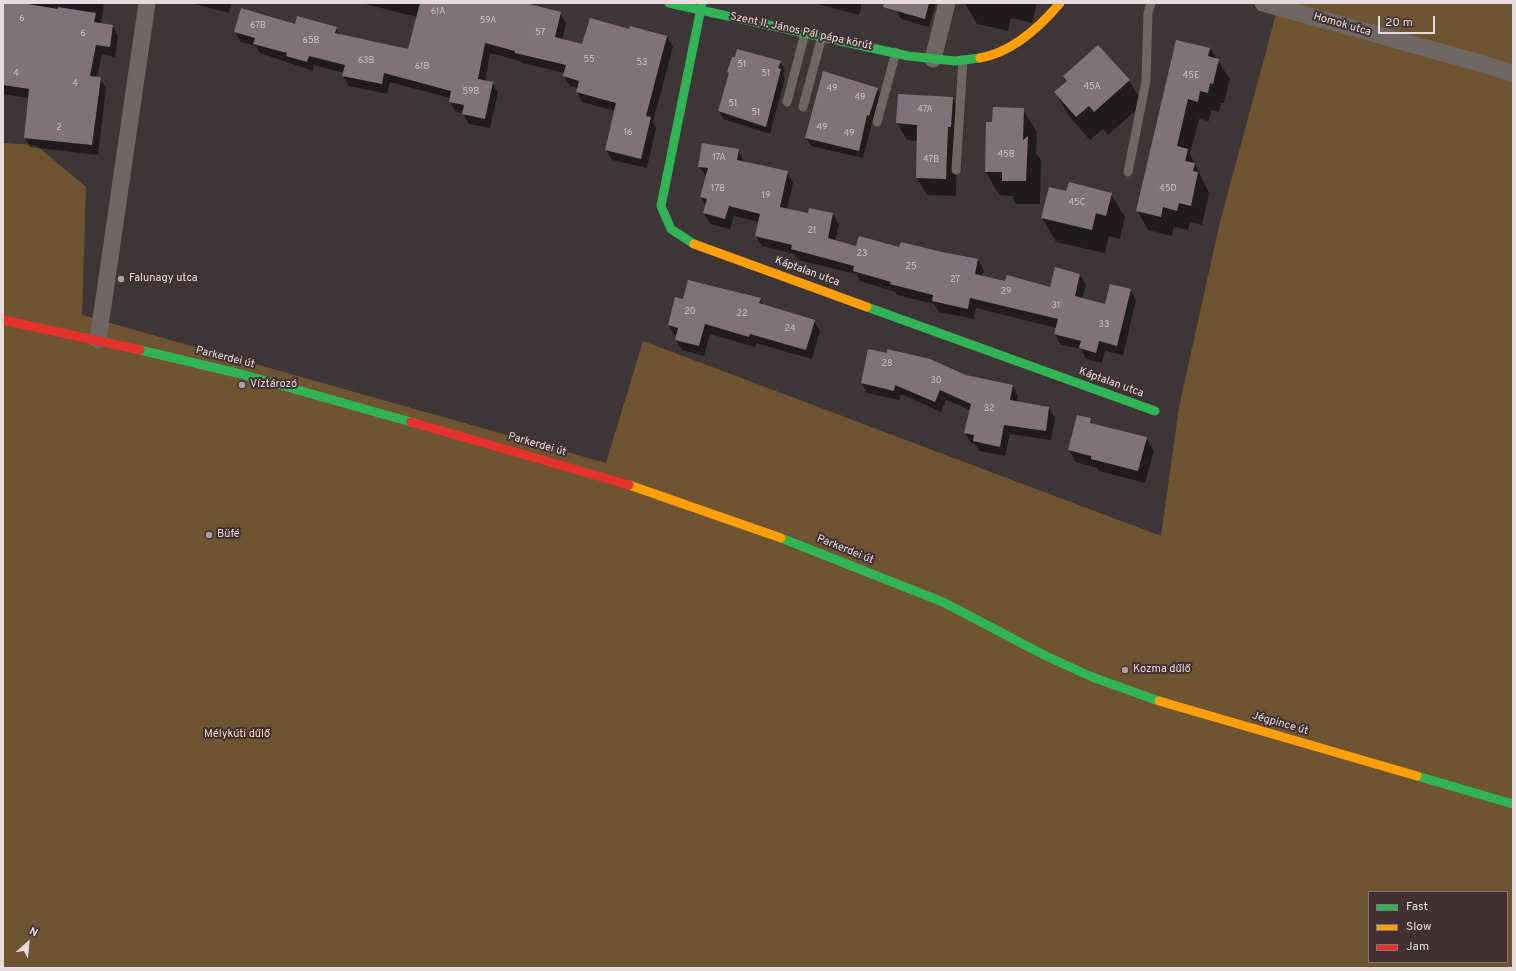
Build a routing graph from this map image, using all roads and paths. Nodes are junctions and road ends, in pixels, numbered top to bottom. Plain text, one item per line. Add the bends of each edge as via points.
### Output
1 (147, 3) edge
2 (669, 3) edge
3 (946, 3) edge
4 (1060, 3) edge
5 (1151, 3) edge
6 (1263, 3) edge
7 (701, 7) edge
8 (805, 33) junction
9 (822, 36) junction
10 (896, 52) junction
11 (933, 59) junction
12 (963, 60) junction
13 (1513, 74) edge
14 (787, 102) dead end
15 (803, 107) dead end
16 (877, 122) dead end
17 (956, 170) dead end
18 (1128, 172) dead end
19 (3, 320) edge
20 (98, 340) junction
21 (1155, 411) dead end
22 (1044, 655) joint
23 (1513, 804) edge

1 - 20 street
2 - 7 street, Szent II. János Pál pápa körút
3 - 11 street
4 - 12 street, Szent II. János Pál pápa körút via 1043,24 1023,40 1000,52
5 - 18 lane via 1148,13 1146,81
6 - 13 street, Homok utca
7 - 8 street, Szent II. János Pál pápa körút
7 - 21 street, Káptalan utca via 661,206 671,229 689,242
8 - 9 street, Szent II. János Pál pápa körút
8 - 14 lane
9 - 10 street, Szent II. János Pál pápa körút
9 - 15 lane
10 - 11 street, Szent II. János Pál pápa körút
10 - 16 lane
11 - 12 street, Szent II. János Pál pápa körút
12 - 17 lane
19 - 20 street, Parkerdei út
20 - 22 street, Parkerdei út via 241,374 581,470 676,500 815,550 943,602
22 - 23 street, Jégpince út via 1138,695

